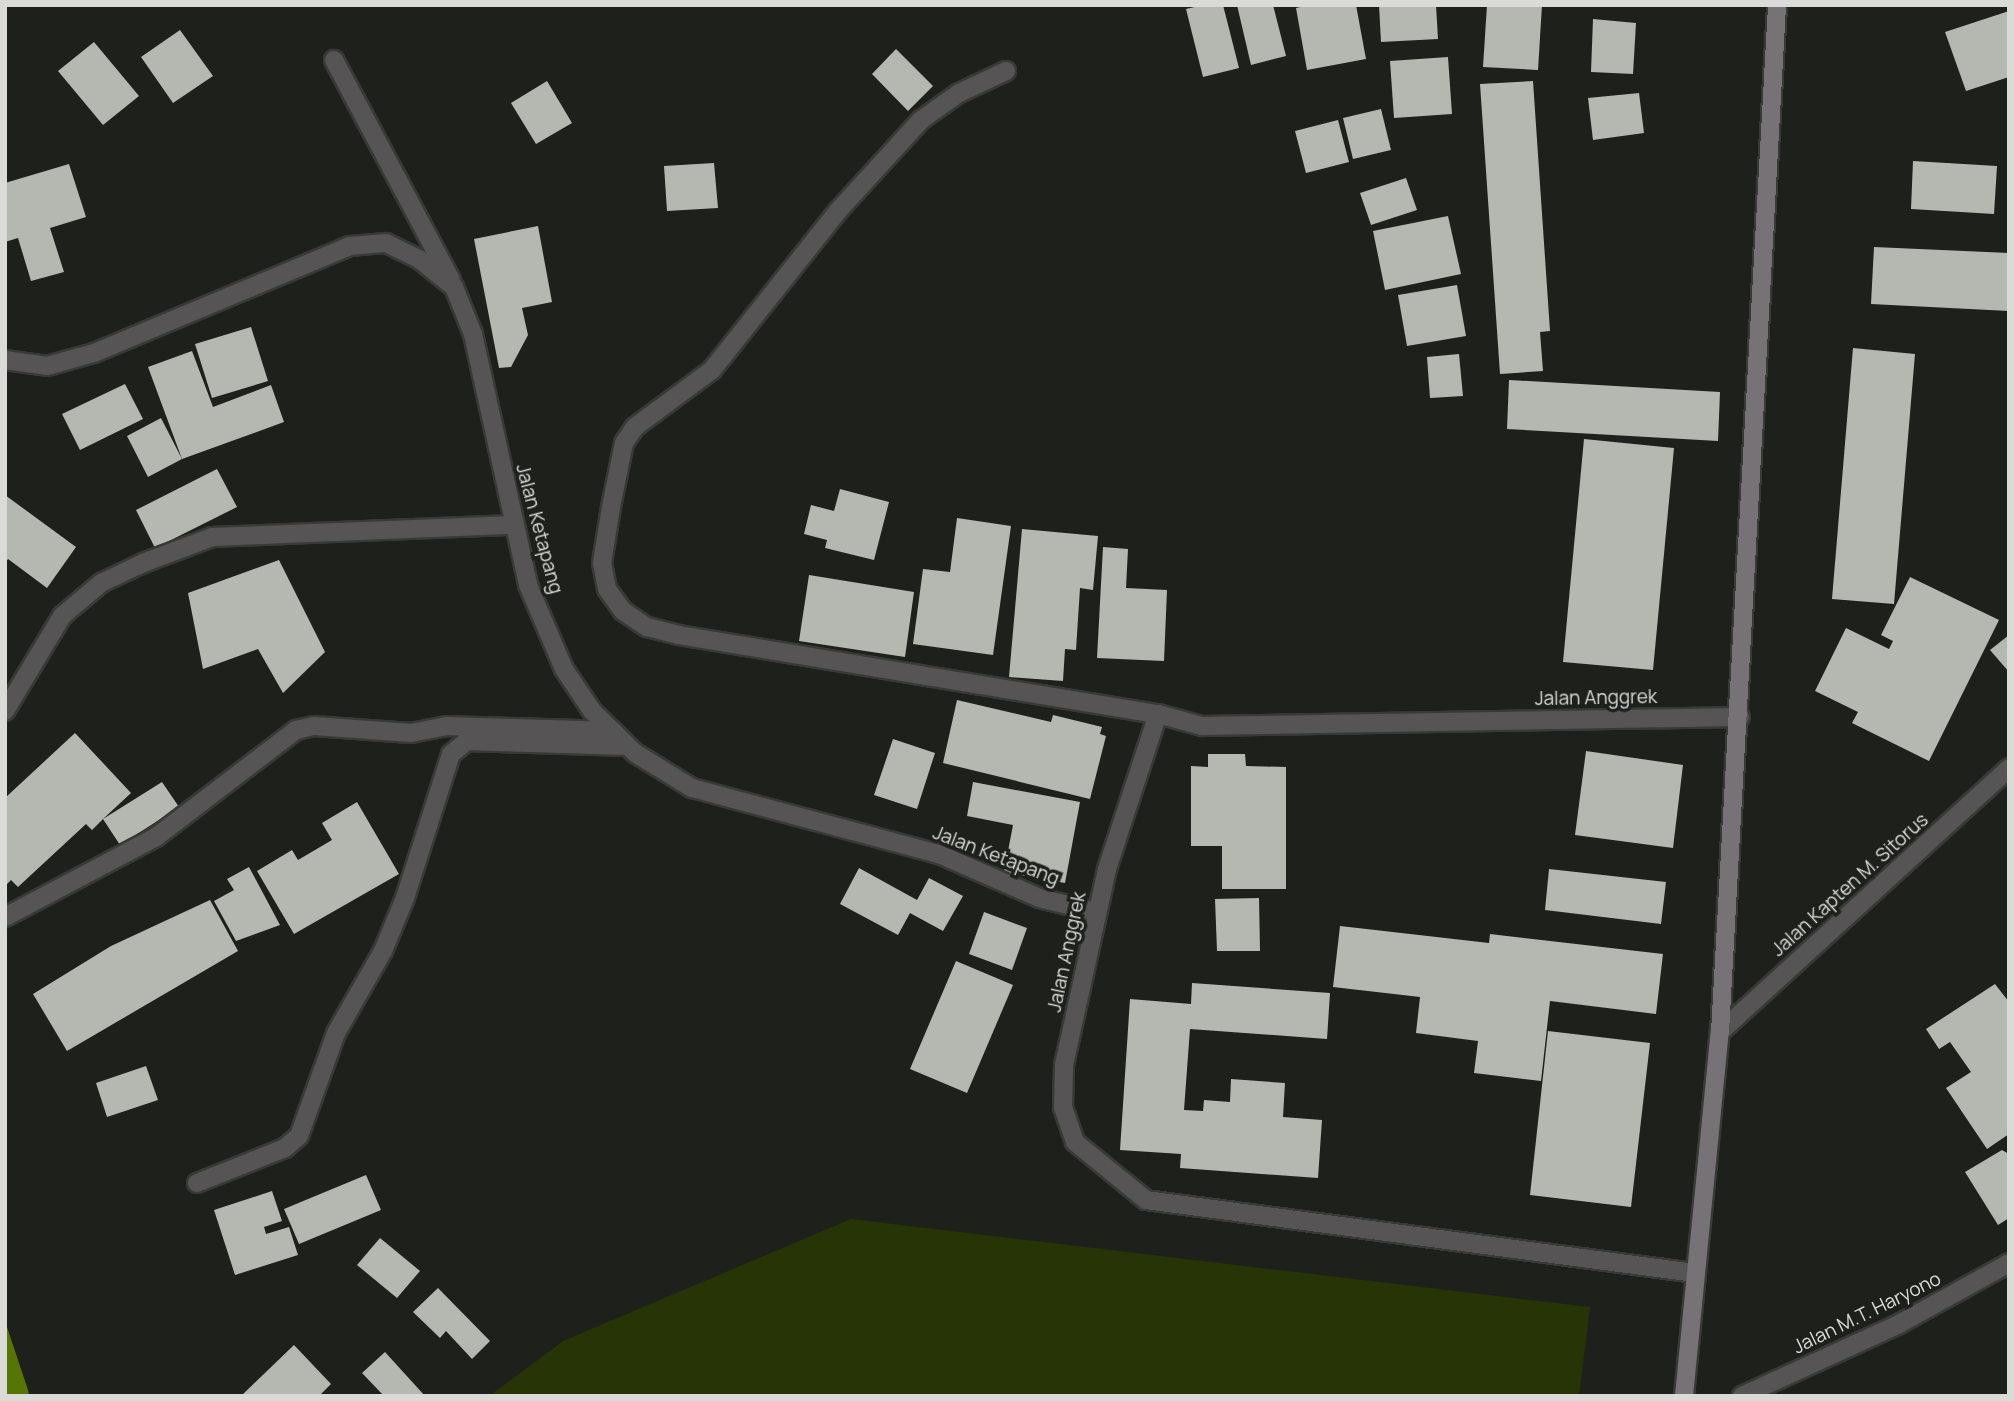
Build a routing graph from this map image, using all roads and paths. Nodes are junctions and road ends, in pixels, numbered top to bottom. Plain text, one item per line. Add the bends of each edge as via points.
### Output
1 (1777, 5) edge
2 (334, 60) dead end
3 (1006, 71) dead end
4 (454, 286) junction
5 (5, 360) edge
6 (514, 525) junction
7 (5, 711) edge
8 (1158, 714) junction
9 (1740, 717) junction
10 (613, 731) junction
11 (627, 746) junction
12 (2009, 768) edge
13 (1096, 912) junction
14 (5, 917) edge
15 (1720, 1032) junction
16 (197, 1183) dead end
17 (2009, 1264) edge
18 (1695, 1273) junction
19 (1684, 1396) edge
20 (1742, 1396) edge

1 - 9 main road
2 - 4 street, Jalan Ketapang
3 - 8 street via 959,93 921,120 838,211 712,370 635,428 624,443 611,507 602,563 607,589 623,611 639,622 679,635
4 - 5 street via 419,259 386,243 350,246 94,353 47,366
4 - 6 street, Jalan Ketapang via 473,334
6 - 7 street via 212,537 101,583 62,616
6 - 10 street, Jalan Ketapang via 528,585 565,669 592,711
8 - 9 street, Jalan Anggrek via 1202,726
8 - 13 street, Jalan Anggrek
9 - 15 main road
10 - 11 street, Jalan Ketapang
10 - 14 street via 447,726 411,733 314,726 296,730 156,837
11 - 13 street, Jalan Ketapang via 692,788 939,854 1039,898
11 - 16 street via 467,741 451,754 405,898 383,951 337,1033 299,1136 285,1148
12 - 15 street, Jalan Kapten M. Sitorus
13 - 18 street, Jalan Anggrek via 1064,1065 1063,1107 1075,1142 1146,1200
15 - 18 main road
17 - 20 street, Jalan M.T. Haryono via 1899,1325
18 - 19 main road

